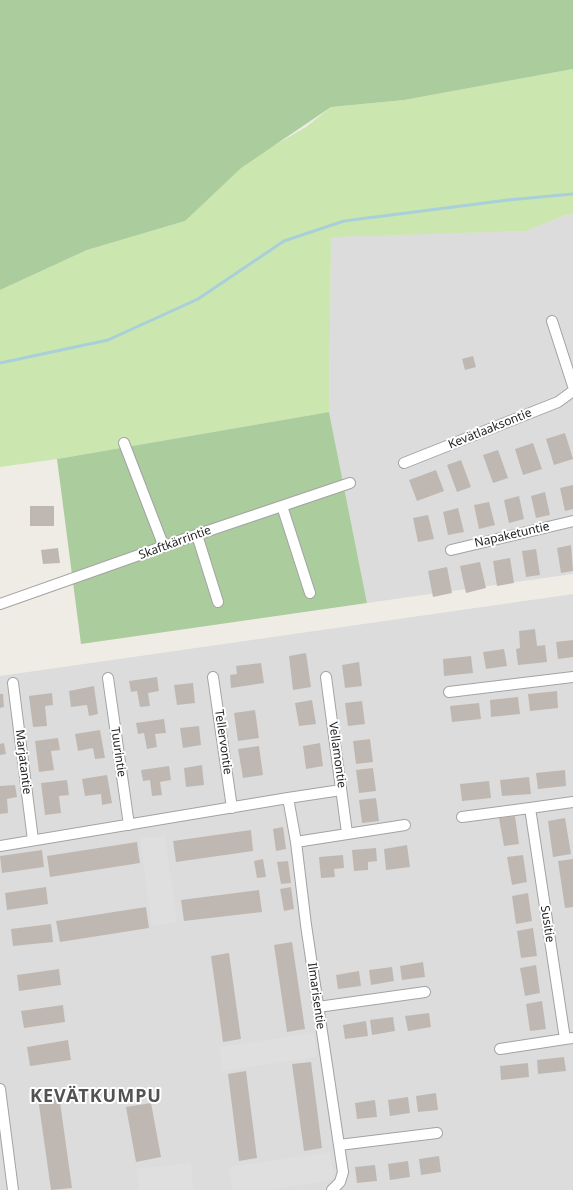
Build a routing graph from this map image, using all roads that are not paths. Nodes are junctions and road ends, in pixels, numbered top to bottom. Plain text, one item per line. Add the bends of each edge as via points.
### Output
1 (552, 321) dead end
2 (573, 386) edge
3 (573, 391) edge
4 (124, 444) dead end
5 (404, 463) dead end
6 (350, 483) dead end
7 (282, 506) junction
8 (573, 521) edge
9 (197, 535) junction
10 (164, 547) junction
11 (451, 550) dead end
12 (310, 593) dead end
13 (218, 602) dead end
14 (0, 604) edge
15 (213, 677) dead end
16 (326, 677) dead end
17 (573, 677) edge
18 (108, 678) dead end
19 (13, 684) dead end
20 (449, 692) dead end
21 (341, 790) junction
22 (288, 798) junction
23 (573, 802) edge
24 (232, 808) junction
25 (530, 808) junction
26 (462, 817) dead end
27 (129, 825) junction
28 (404, 825) dead end
29 (347, 833) junction
30 (33, 840) junction
31 (296, 842) junction
32 (0, 846) edge
33 (425, 992) dead end
34 (318, 1007) junction
35 (569, 1039) edge
36 (500, 1049) dead end
37 (0, 1088) edge
38 (436, 1133) dead end
39 (339, 1145) junction
40 (13, 1190) edge
41 (332, 1190) edge

1 - 2 street
3 - 5 street, Kevätlaaksontie via 558,402
4 - 10 street
6 - 7 street, Skaftkärrintie
7 - 9 street, Skaftkärrintie
7 - 12 street
8 - 11 street, Napaketuntie
9 - 10 street, Skaftkärrintie
9 - 13 street
10 - 14 street, Skaftkärrintie
15 - 24 street, Tellervontie
16 - 21 street, Vellamontie
17 - 20 street
18 - 27 street, Tuurintie
19 - 30 street, Marjatantie
21 - 22 street
21 - 29 street, Vellamontie
22 - 24 street
22 - 31 street, Ilmarisentie
23 - 25 street
24 - 27 street
25 - 26 street
25 - 35 street, Susitie
27 - 30 street
28 - 29 street
29 - 31 street
30 - 32 street
31 - 34 street, Ilmarisentie
33 - 34 street
34 - 39 street, Ilmarisentie
35 - 36 street, Susitie
37 - 40 street
38 - 39 street
39 - 41 street, Ilmarisentie via 343,1172 340,1182

